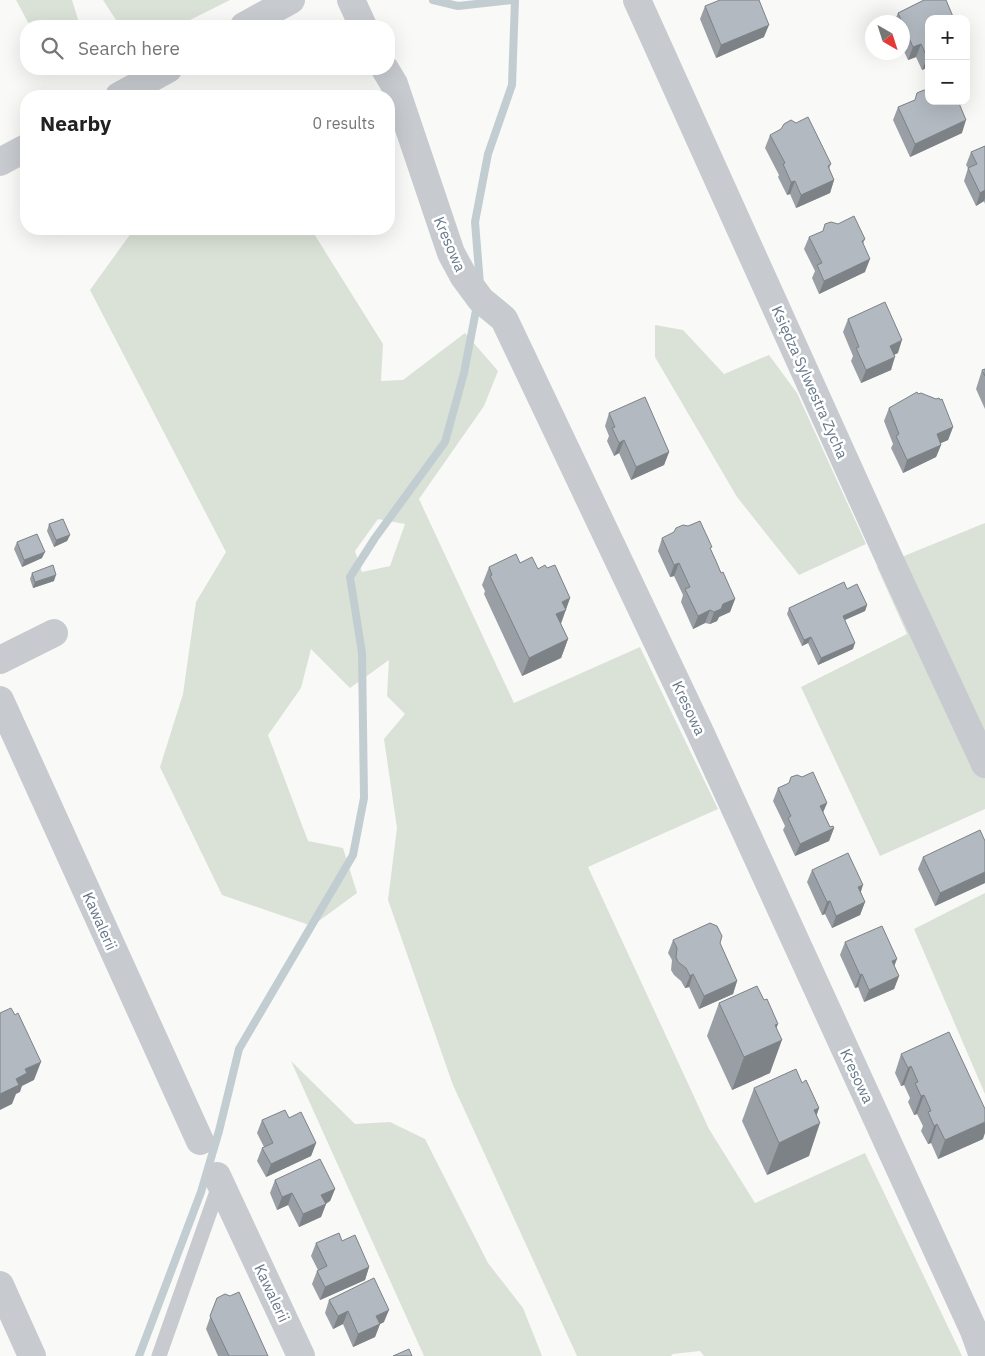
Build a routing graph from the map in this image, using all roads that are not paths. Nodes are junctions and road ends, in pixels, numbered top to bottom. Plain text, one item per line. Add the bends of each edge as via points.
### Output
1 (291, 0) edge
2 (351, 0) edge
3 (637, 0) edge
4 (255, 20) edge
5 (359, 20) edge
6 (157, 75) edge
7 (389, 75) edge
8 (130, 90) edge
9 (20, 151) edge
10 (0, 162) edge
11 (54, 633) dead end
12 (0, 660) edge
13 (0, 700) edge
14 (985, 764) edge
15 (200, 1141) dead end
16 (219, 1179) joint
17 (0, 1285) edge
18 (979, 1328) edge
19 (32, 1356) edge
20 (159, 1356) edge
21 (301, 1356) edge
22 (983, 1356) edge

1 - 4 street
2 - 5 street
3 - 14 street, Księdza Sylwestra Zycha
6 - 8 street
7 - 18 street, Kresowa via 451,253 481,300 504,320
9 - 10 street
11 - 12 street
13 - 15 street, Kawalerii
16 - 20 lane
16 - 21 street, Kawalerii
17 - 19 street
18 - 22 street, Kresowa

